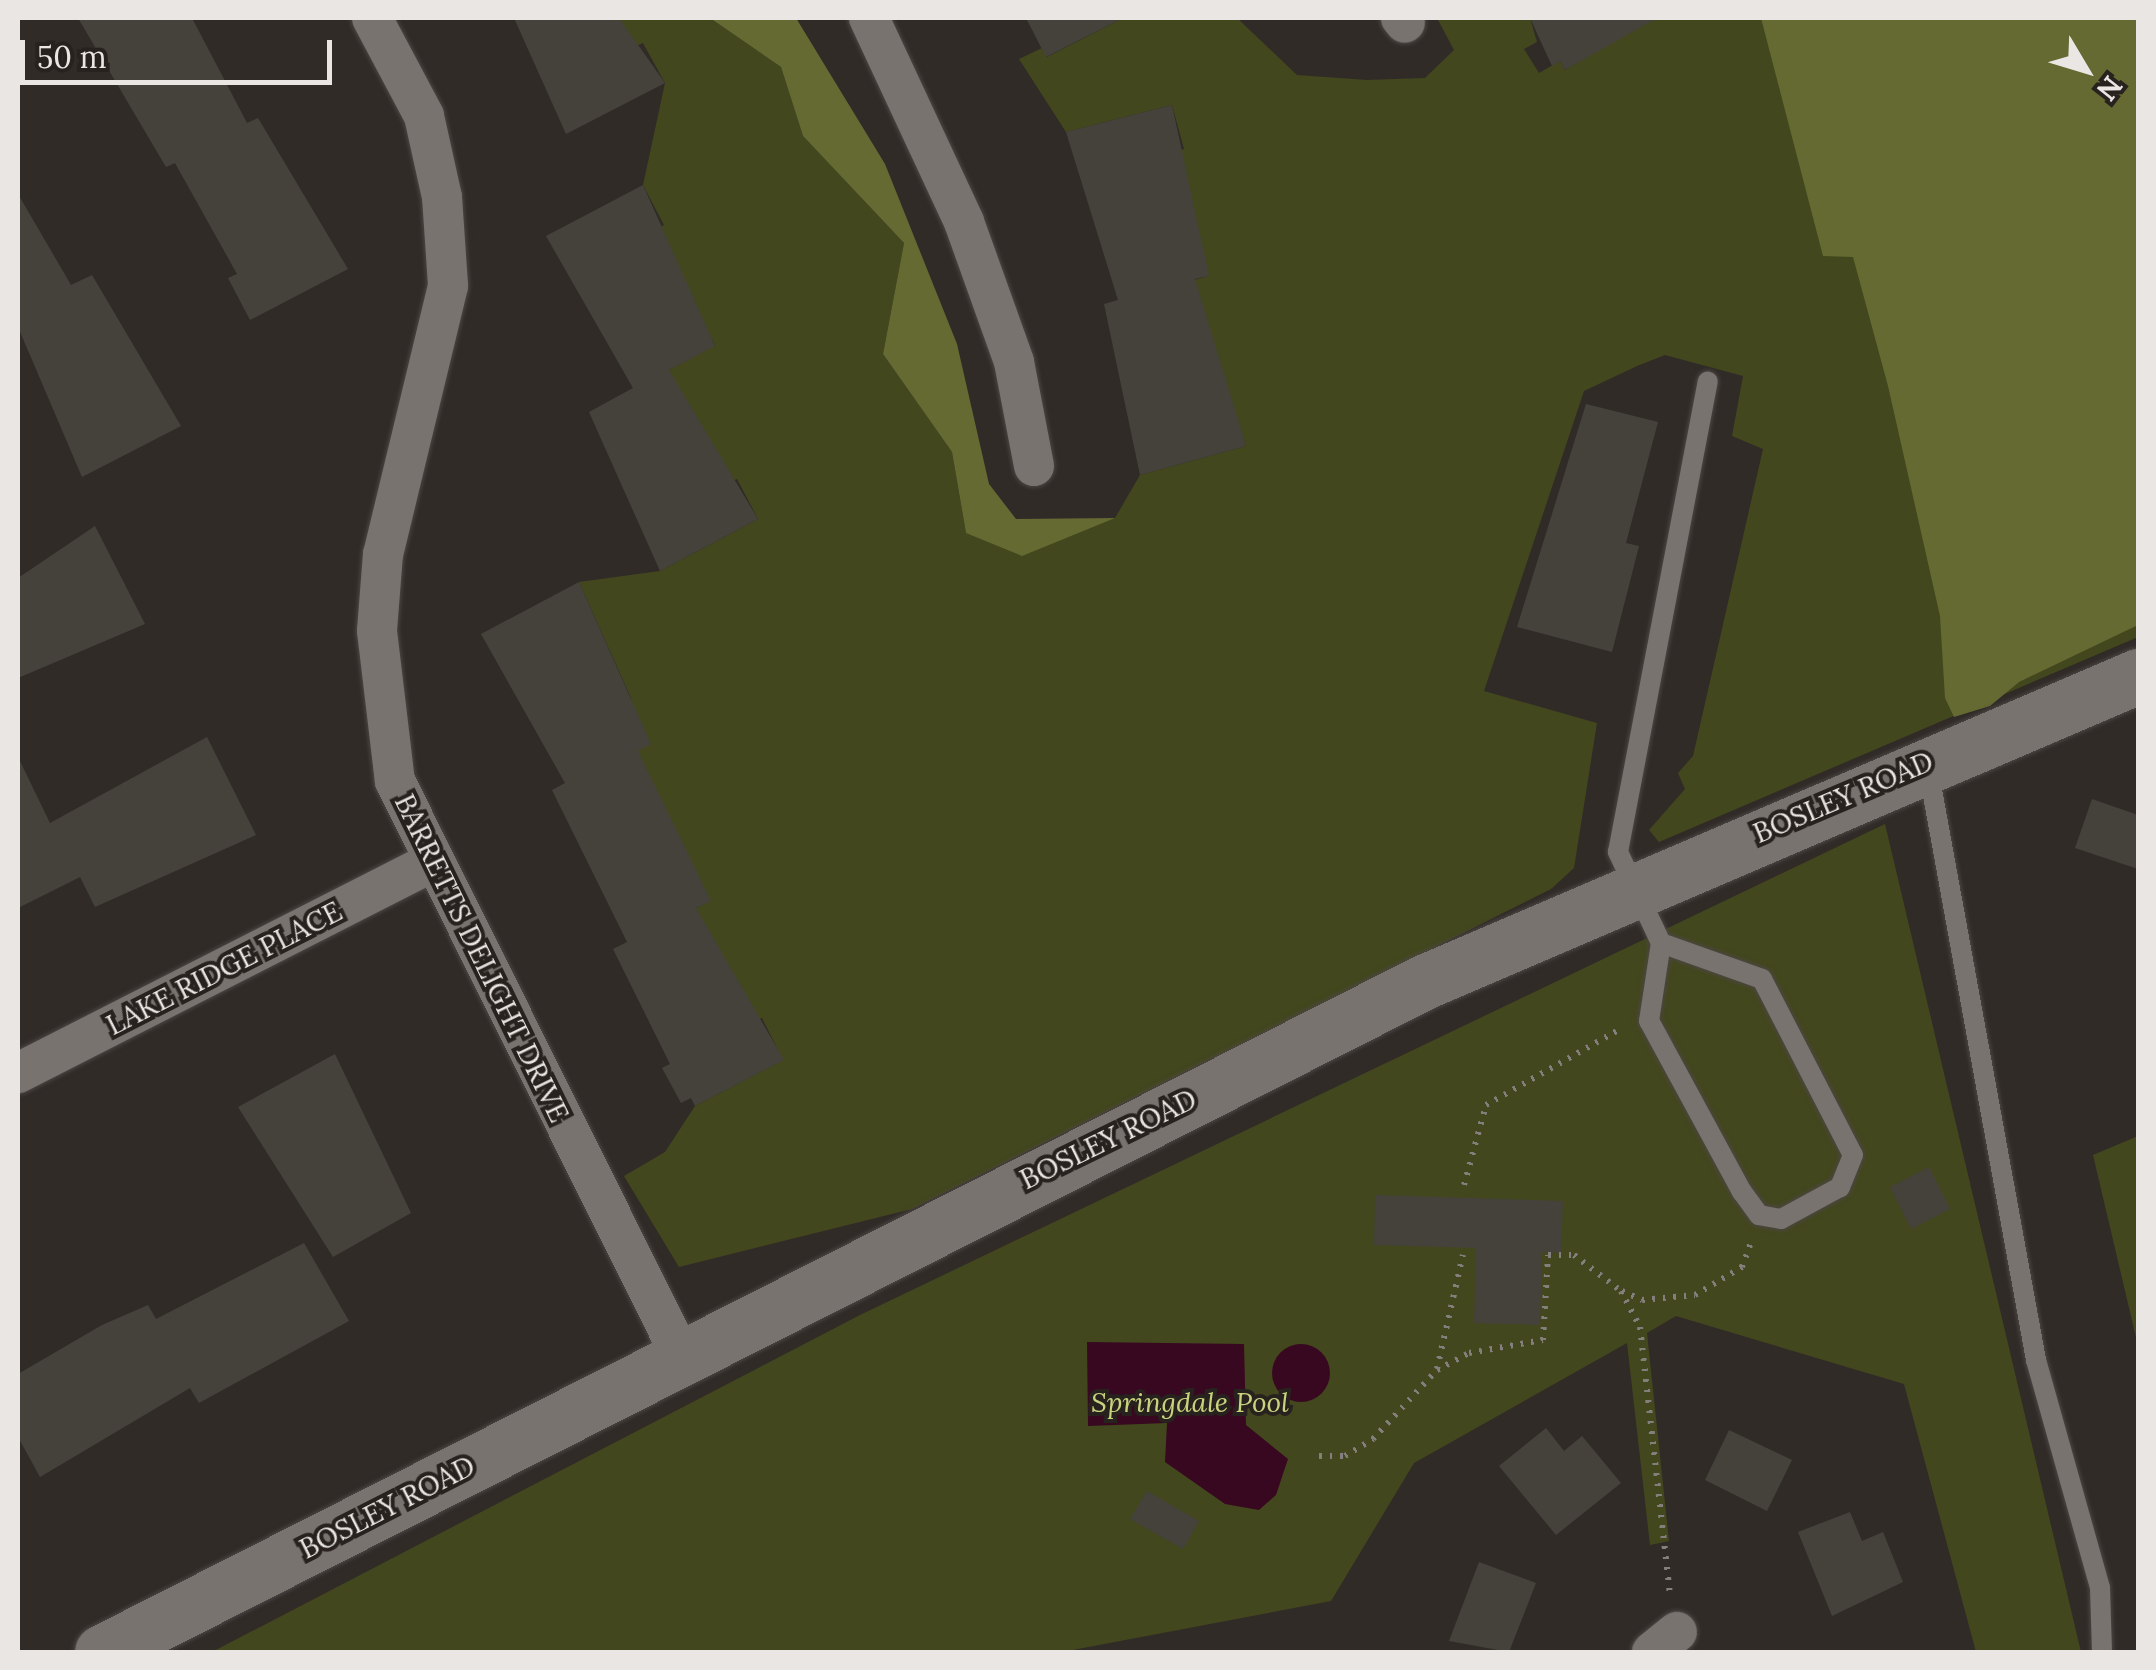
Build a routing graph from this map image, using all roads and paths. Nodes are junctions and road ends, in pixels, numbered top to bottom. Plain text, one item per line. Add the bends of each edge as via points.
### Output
1 (372, 18) edge
2 (869, 18) edge
3 (1708, 382) dead end
4 (1034, 466) dead end
5 (2138, 676) edge
6 (1927, 761) junction
7 (430, 863) junction
8 (1634, 886) junction
9 (1661, 942) junction
10 (1650, 1015) junction
11 (18, 1074) edge
12 (1464, 1185) dead end
13 (1759, 1215) junction
14 (1464, 1255) dead end
15 (1621, 1291) junction
16 (681, 1356) junction
17 (1437, 1370) junction
18 (1318, 1456) dead end
19 (1664, 1642) edge
20 (102, 1652) edge
21 (2102, 1652) edge

1 - 7 street, BARRETTS DELIGHT DRIVE via 424,116 442,197 448,286 438,355 383,554 377,631 395,781
2 - 4 street via 964,222 1014,362
3 - 8 lane via 1618,852
5 - 6 street, BOSLEY ROAD
6 - 8 street, BOSLEY ROAD
6 - 21 lane via 2036,1360 2100,1588
7 - 11 street, LAKE RIDGE PLACE
7 - 16 street, BARRETTS DELIGHT DRIVE
8 - 9 lane
8 - 16 street, BOSLEY ROAD
9 - 10 lane
9 - 13 lane via 1762,979 1854,1156 1840,1187 1781,1219
10 - 12 path via 1486,1104
10 - 13 lane
13 - 15 path via 1742,1267 1695,1295 1642,1300
14 - 17 path
15 - 17 path via 1593,1264 1548,1255 1542,1340 1499,1342
15 - 19 path via 1640,1327
16 - 20 street, BOSLEY ROAD
17 - 18 path via 1373,1439 1345,1456

